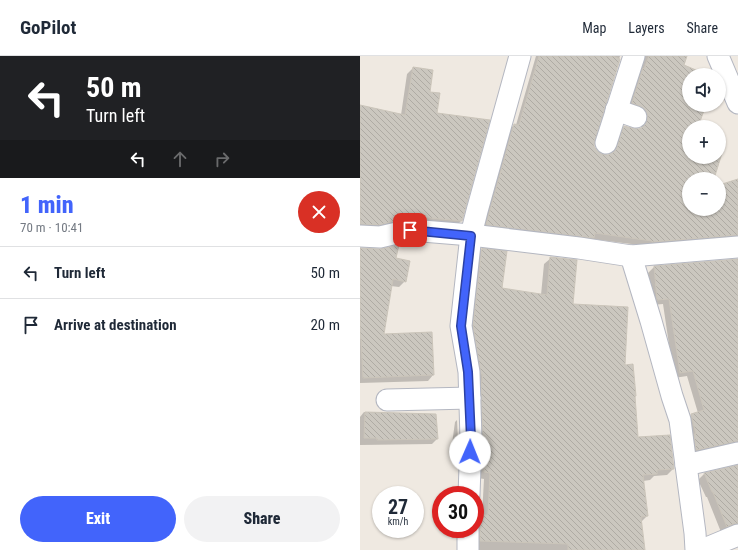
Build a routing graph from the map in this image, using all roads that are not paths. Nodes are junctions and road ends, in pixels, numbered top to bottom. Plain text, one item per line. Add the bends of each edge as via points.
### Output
1 (520, 56) edge
2 (634, 56) edge
3 (718, 56) edge
4 (738, 103) edge
5 (616, 110) junction
6 (636, 117) dead end
7 (606, 143) dead end
8 (360, 236) edge
9 (471, 236) junction
10 (738, 247) edge
11 (631, 256) junction
12 (470, 398) junction
13 (387, 400) dead end
14 (738, 453) edge
15 (686, 465) junction
16 (469, 486) edge
17 (738, 535) edge
18 (468, 538) edge
19 (468, 550) edge
20 (696, 550) edge
21 (702, 550) edge

1 - 9 street
2 - 5 street
3 - 4 street
5 - 6 street
5 - 7 street
8 - 9 street via 380,237 410,230
9 - 11 street
9 - 12 street via 461,326
10 - 11 street
11 - 15 street via 680,420
12 - 13 street
12 - 16 street
14 - 15 street
15 - 20 street
17 - 21 street
18 - 19 street

